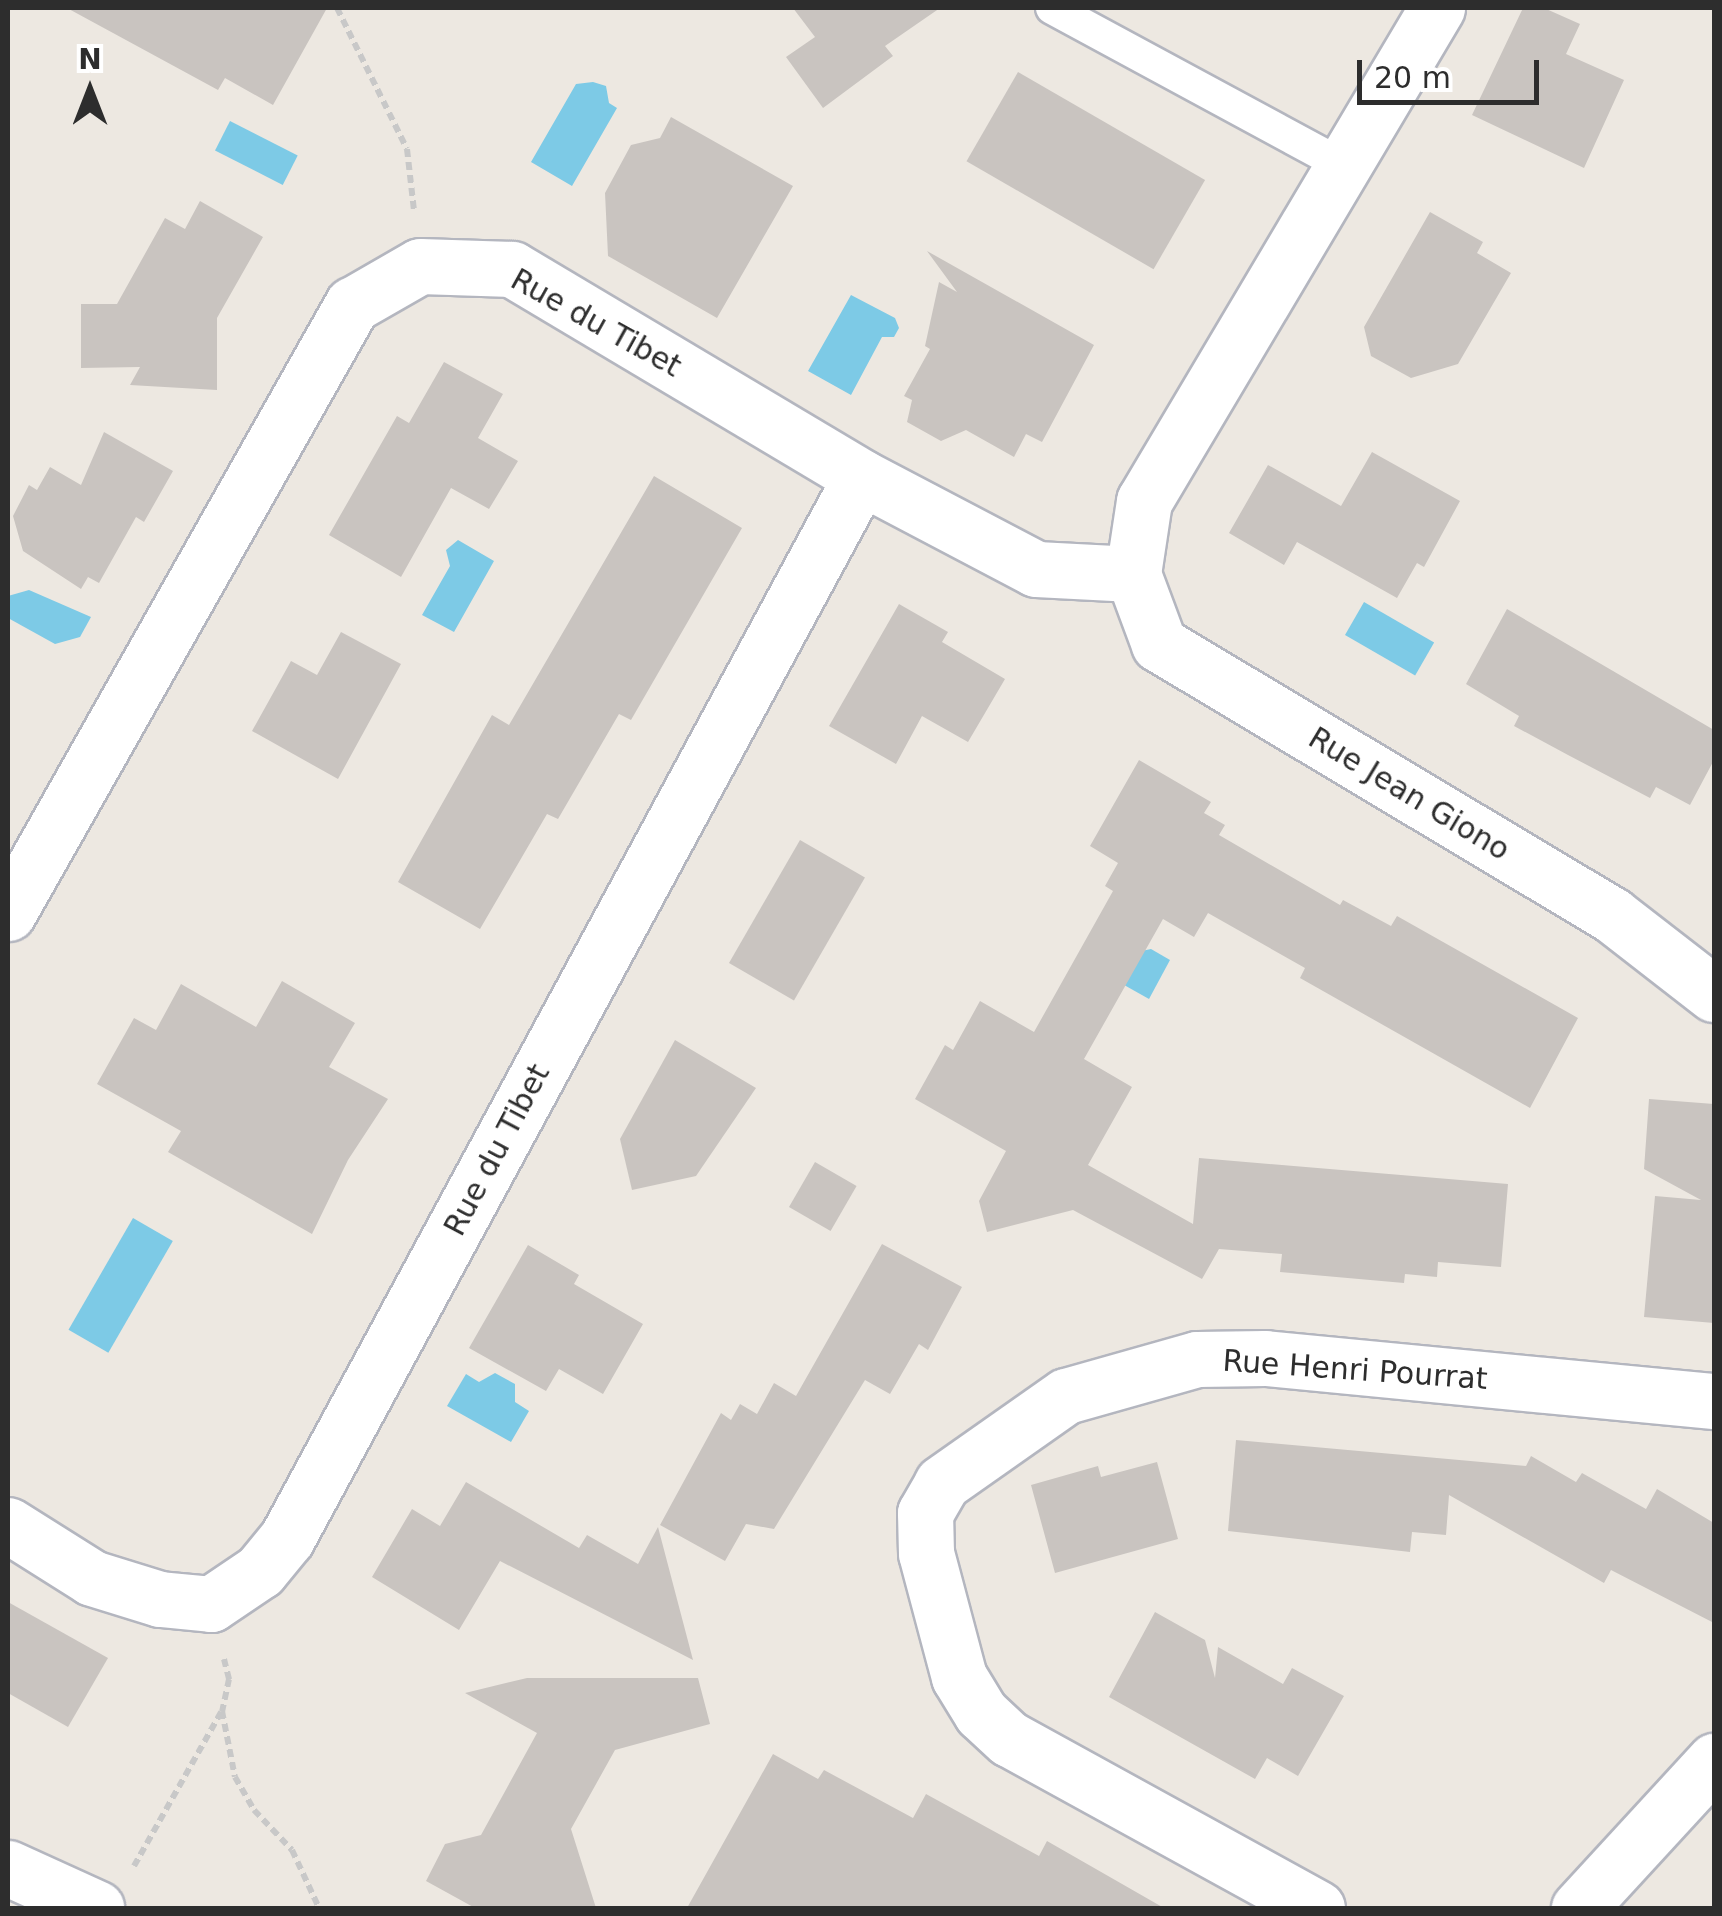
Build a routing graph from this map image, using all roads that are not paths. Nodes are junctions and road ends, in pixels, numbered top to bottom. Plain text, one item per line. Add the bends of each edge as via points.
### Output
1 (1052, 8) edge
2 (1437, 8) edge
3 (1344, 166) junction
4 (861, 477) junction
5 (1133, 574) junction
6 (8, 913) edge
7 (1714, 994) edge
8 (1714, 1401) edge
9 (8, 1526) edge
10 (1714, 1762) edge
11 (8, 1868) edge
12 (112, 1892) edge
13 (1316, 1908) edge
14 (1579, 1908) edge

1 - 3 lane
2 - 3 street
3 - 5 street via 1144,500
4 - 5 street, Rue du Tibet via 1036,569
4 - 6 street, Rue du Tibet via 512,270 420,266 352,305
4 - 9 street, Rue du Tibet via 287,1538 260,1570 211,1604 160,1599 92,1578
5 - 7 street, Rue Jean Giono via 1158,644 1612,915
8 - 13 street, Rue Henri Pourrat via 1265,1358 1197,1359 1066,1396 942,1483 926,1514 926,1553 960,1678 981,1713 1009,1740
10 - 14 street
11 - 12 street

